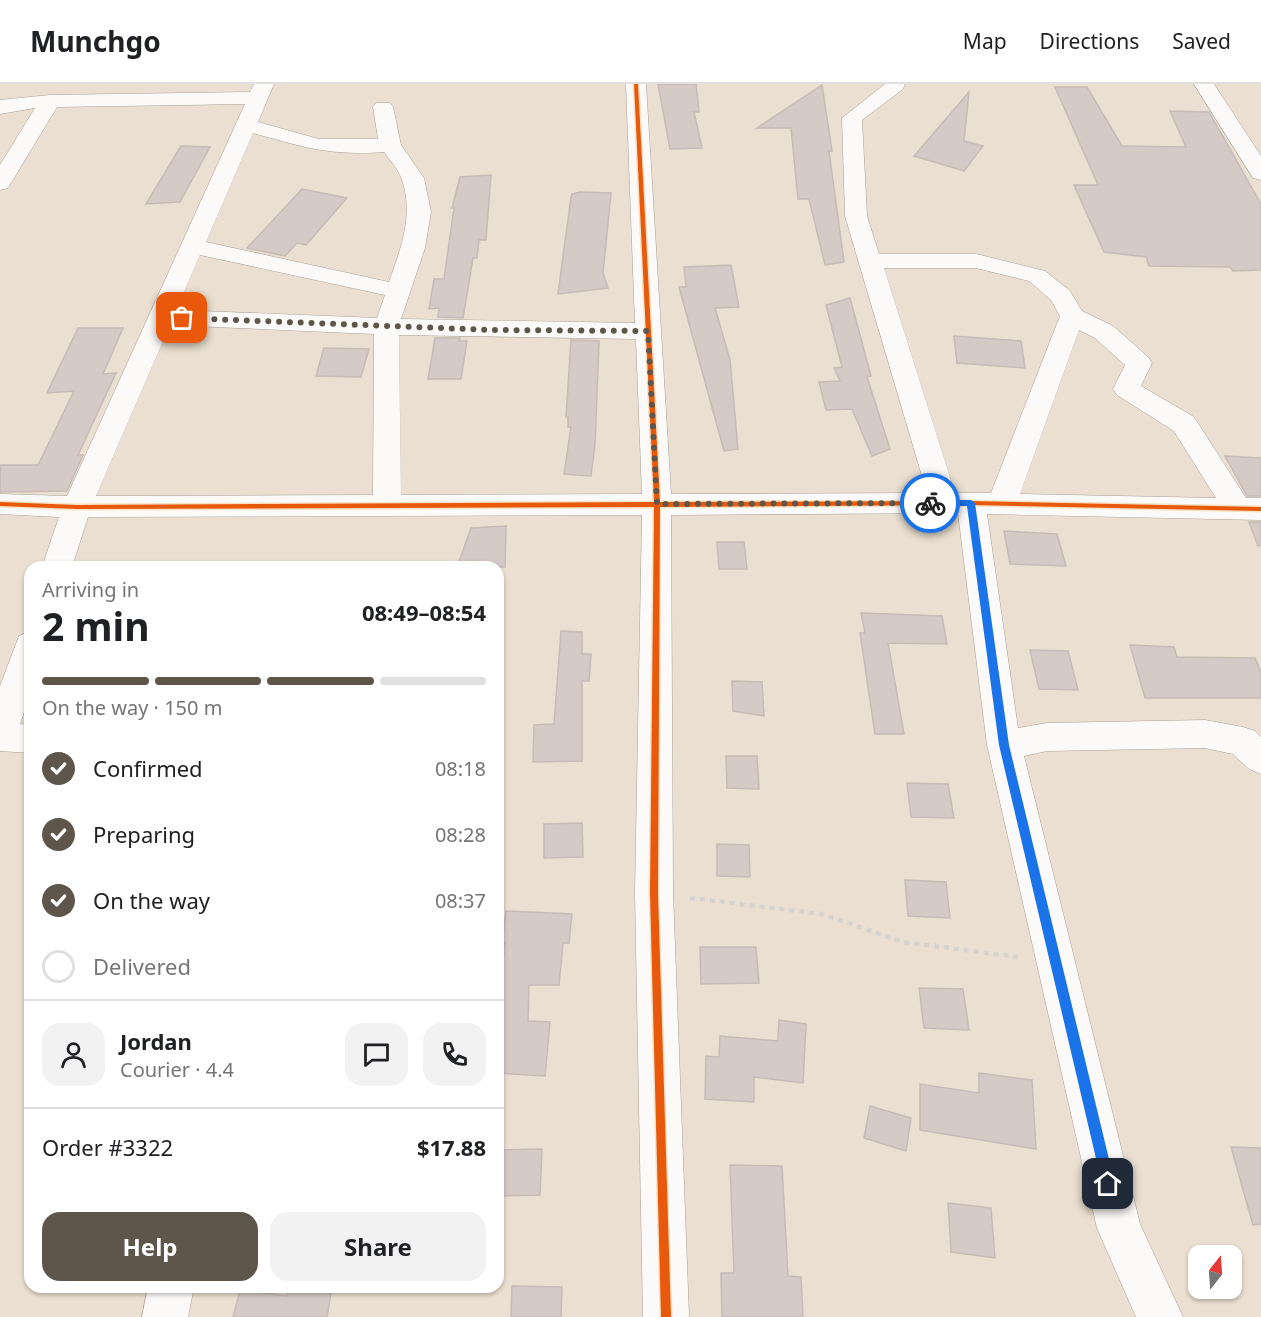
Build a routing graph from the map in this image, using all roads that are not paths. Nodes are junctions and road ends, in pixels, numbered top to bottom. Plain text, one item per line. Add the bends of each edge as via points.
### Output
1 (636, 84) edge
2 (896, 84) edge
3 (1204, 84) edge
4 (260, 91) edge
5 (6, 95) edge
6 (50, 101) junction
7 (383, 107) dead end
8 (245, 125) junction
9 (390, 145) junction
10 (1261, 173) edge
11 (0, 183) edge
12 (192, 246) junction
13 (870, 261) junction
14 (398, 291) junction
15 (1072, 316) junction
16 (161, 317) junction
17 (386, 327) junction
18 (648, 331) junction
19 (972, 503) junction
20 (0, 504) edge
21 (657, 504) junction
22 (387, 506) junction
23 (77, 507) junction
24 (1249, 508) edge
25 (59, 561) edge
26 (24, 663) edge
27 (0, 735) edge
28 (24, 738) edge
29 (1004, 745) junction
30 (1261, 759) edge
31 (170, 1293) edge
32 (165, 1317) edge
33 (666, 1317) edge
34 (1160, 1317) edge

1 - 18 street
2 - 13 street via 852,118 856,216
3 - 10 street
4 - 6 street
4 - 8 street
5 - 6 street
6 - 11 street
7 - 9 street
8 - 9 street via 310,143 351,148
8 - 12 street
9 - 14 street via 412,178 420,212
12 - 14 street
12 - 16 street
13 - 15 street via 976,261 1037,276 1061,296
13 - 19 street
14 - 17 street
15 - 19 street
15 - 24 street via 1104,332 1139,363 1126,389 1184,424
16 - 17 street
16 - 23 street
17 - 18 street
17 - 22 street
18 - 21 street
19 - 21 street
19 - 24 street
19 - 29 street
20 - 23 street
21 - 22 street
21 - 33 street via 654,893
22 - 23 street
23 - 25 street
26 - 27 street
27 - 28 street
29 - 30 street via 1047,736 1205,734 1243,741
29 - 34 street via 1119,1228
31 - 32 street

